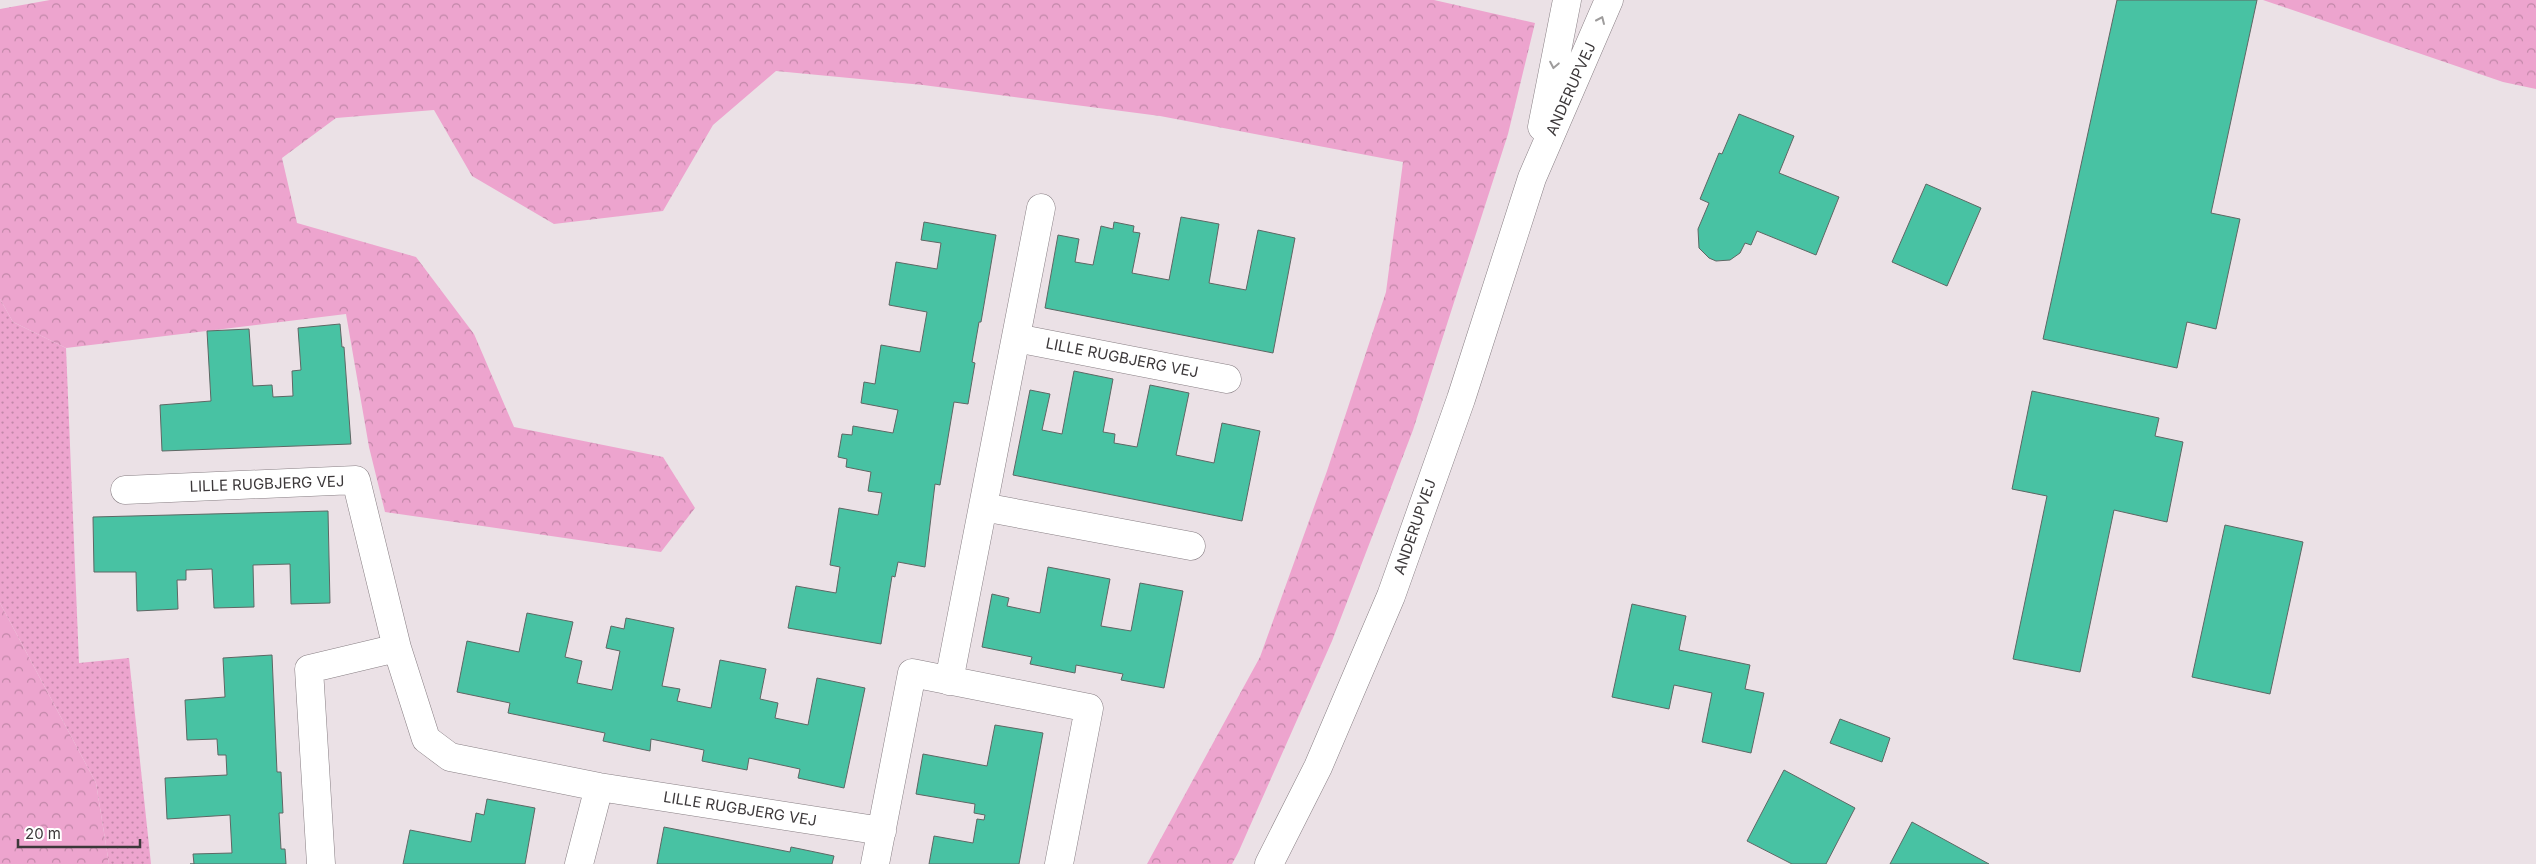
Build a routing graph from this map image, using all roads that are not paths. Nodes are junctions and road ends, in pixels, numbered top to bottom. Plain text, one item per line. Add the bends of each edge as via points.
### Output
1 (1567, 0) edge
2 (1609, 0) edge
3 (1532, 178) junction
4 (1041, 208) dead end
5 (1016, 338) junction
6 (1227, 379) dead end
7 (125, 490) dead end
8 (983, 506) junction
9 (1191, 546) dead end
10 (397, 648) junction
11 (949, 681) junction
12 (599, 787) junction
13 (882, 831) junction
14 (321, 864) edge
15 (579, 864) edge
16 (875, 864) edge
17 (1059, 864) edge
18 (1269, 864) edge

1 -> 3 street, ANDERUPVEJ
3 -> 2 street, ANDERUPVEJ
3 - 18 street, ANDERUPVEJ via 1391,596 1318,767
4 - 5 street
5 - 6 street, LILLE RUGBJERG VEJ
5 - 8 street
7 - 10 street, LILLE RUGBJERG VEJ via 356,480
8 - 9 street
8 - 11 street
10 - 12 street, LILLE RUGBJERG VEJ via 426,739 450,757
10 - 14 street via 309,669
11 - 13 street via 912,674
11 - 17 street via 1089,708
12 - 13 street, LILLE RUGBJERG VEJ
12 - 15 street
13 - 16 street

